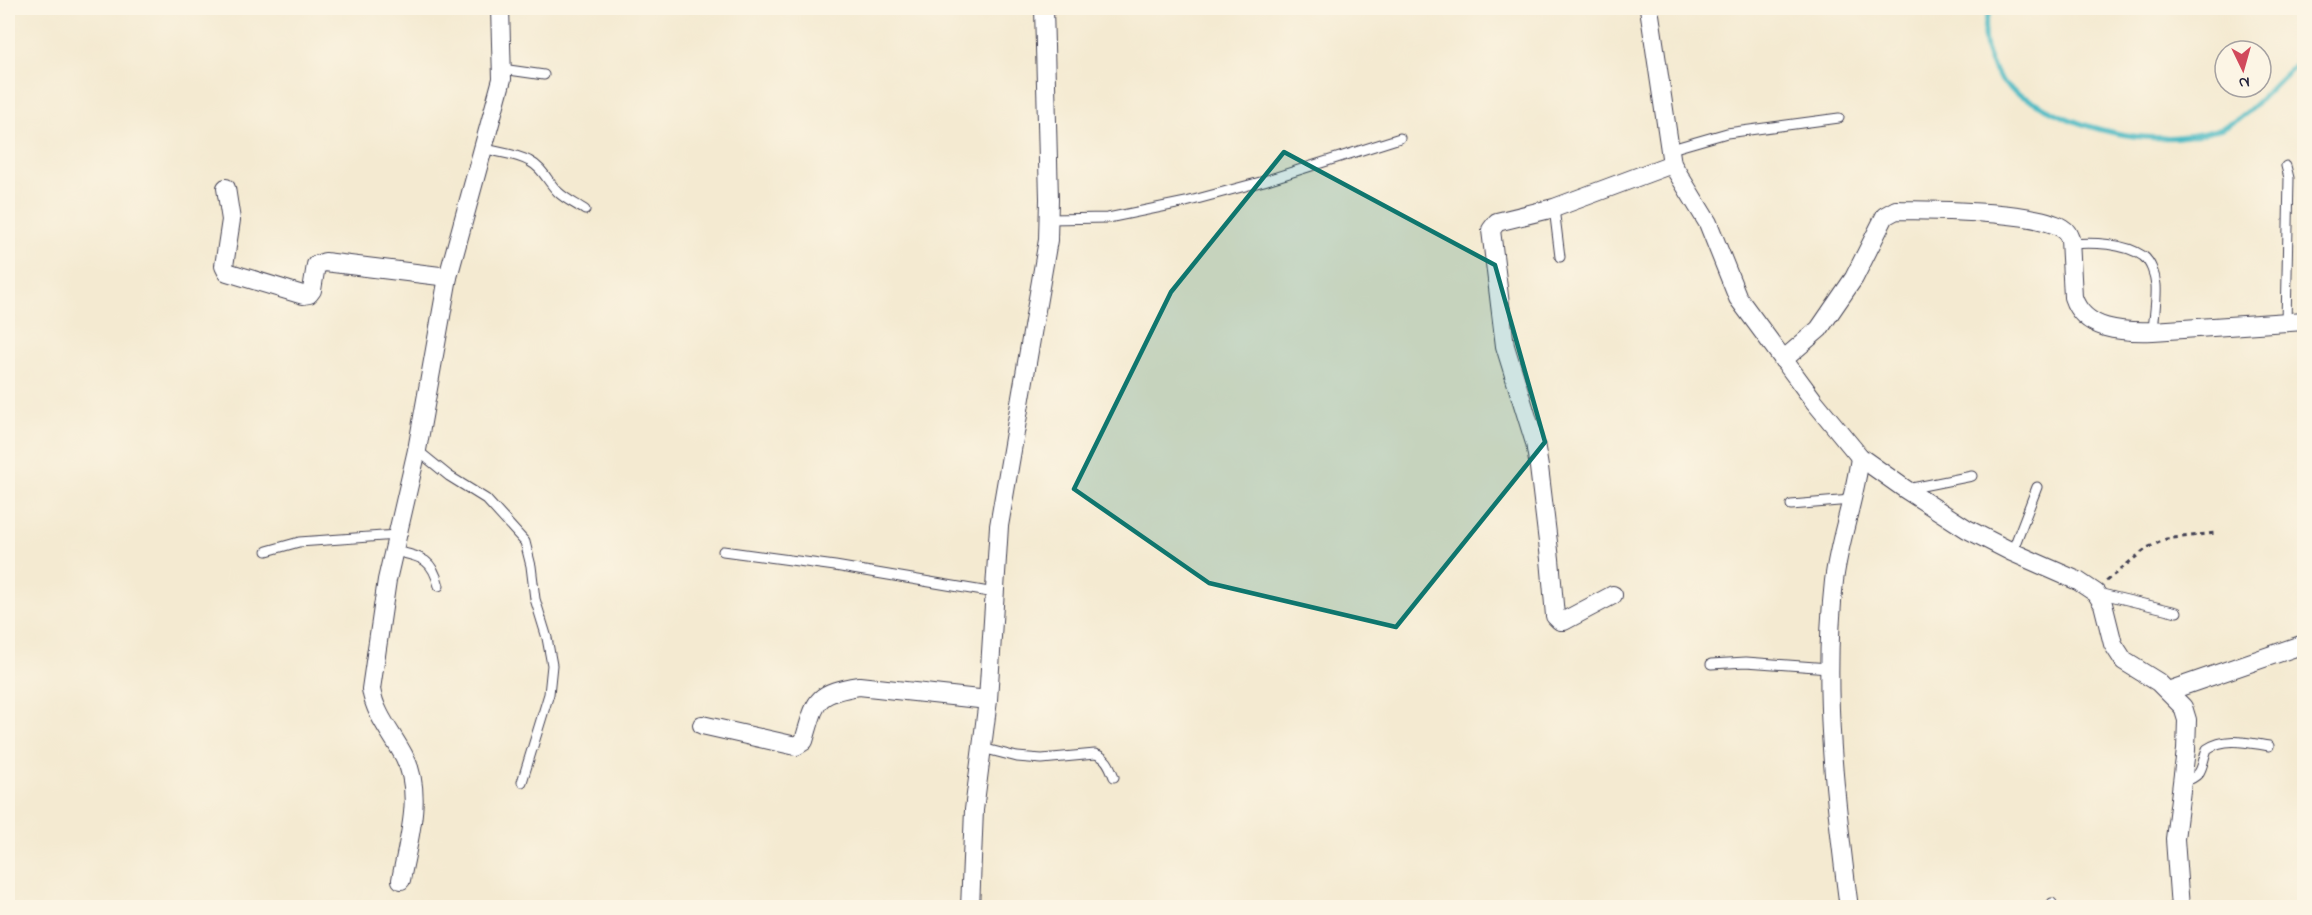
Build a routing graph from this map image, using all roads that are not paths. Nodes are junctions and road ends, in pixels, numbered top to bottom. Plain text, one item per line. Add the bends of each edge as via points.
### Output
1 (500, 8) edge
2 (1044, 8) edge
3 (1649, 8) edge
4 (502, 69) junction
5 (544, 75) dead end
6 (1839, 118) dead end
7 (1400, 138) dead end
8 (483, 148) junction
9 (1670, 157) junction
10 (2286, 166) dead end
11 (226, 188) dead end
12 (1554, 208) junction
13 (585, 210) dead end
14 (1049, 219) junction
15 (2071, 244) junction
16 (1560, 257) dead end
17 (448, 277) junction
18 (2304, 321) edge
19 (2286, 323) junction
20 (2153, 331) junction
21 (1783, 360) junction
22 (417, 450) junction
23 (1860, 457) junction
24 (1972, 476) dead end
25 (2037, 487) dead end
26 (1905, 489) junction
27 (1851, 500) junction
28 (1791, 505) dead end
29 (396, 543) junction
30 (267, 550) dead end
31 (723, 551) dead end
32 (2012, 552) junction
33 (439, 586) dead end
34 (2094, 591) junction
35 (995, 593) junction
36 (1613, 595) dead end
37 (2177, 612) dead end
38 (2304, 644) edge
39 (1711, 664) dead end
40 (1829, 668) junction
41 (2168, 691) junction
42 (988, 700) junction
43 (702, 725) dead end
44 (2269, 746) dead end
45 (982, 748) junction
46 (1114, 777) dead end
47 (522, 782) dead end
48 (2183, 782) junction
49 (401, 880) dead end
50 (970, 908) edge
51 (1849, 908) edge
52 (2180, 908) edge

1 - 4 street
2 - 14 street
3 - 9 street
4 - 5 lane
4 - 8 street via 501,86
6 - 9 lane via 1727,133
7 - 14 lane via 1186,202 1108,218
8 - 13 lane via 530,161 558,192
8 - 17 street
9 - 12 street
9 - 21 street via 1708,223 1734,290
10 - 19 lane
11 - 17 street via 231,214 224,266 227,272 303,295 312,290 316,265 325,262
12 - 16 lane
12 - 36 street via 1497,222 1491,230 1505,346 1538,459 1555,616 1564,621
14 - 35 street via 1041,288 999,526
15 - 20 street via 2073,297 2082,314 2108,329
15 - 20 lane via 2088,242 2127,249 2148,261 2156,283
15 - 21 street via 2068,232 2061,227 2034,219 1964,212 1888,212 1854,278 1828,316 1812,336
17 - 22 street
18 - 19 street
19 - 20 street
21 - 23 street
22 - 29 street
22 - 47 lane via 486,499 525,542 552,665 549,694
23 - 26 street
23 - 27 street
24 - 26 lane
25 - 32 lane
26 - 32 street via 1967,529
27 - 28 lane
27 - 40 street via 1834,581
29 - 30 lane via 299,542
29 - 33 lane via 431,564
29 - 49 street via 371,689 374,703 405,758 414,790
31 - 35 lane
32 - 34 street
34 - 37 lane
34 - 41 street via 2103,604 2113,644 2124,661
35 - 42 street
38 - 41 street
39 - 40 lane via 1746,662
40 - 51 street via 1832,760
41 - 48 street via 2183,707 2187,720
42 - 43 street via 859,686 846,688 819,699 804,741 796,746
42 - 45 street
44 - 48 lane via 2218,743 2207,749 2200,774
45 - 46 lane via 1042,759 1095,754 1102,756
45 - 50 street via 974,810
48 - 52 street via 2175,839

